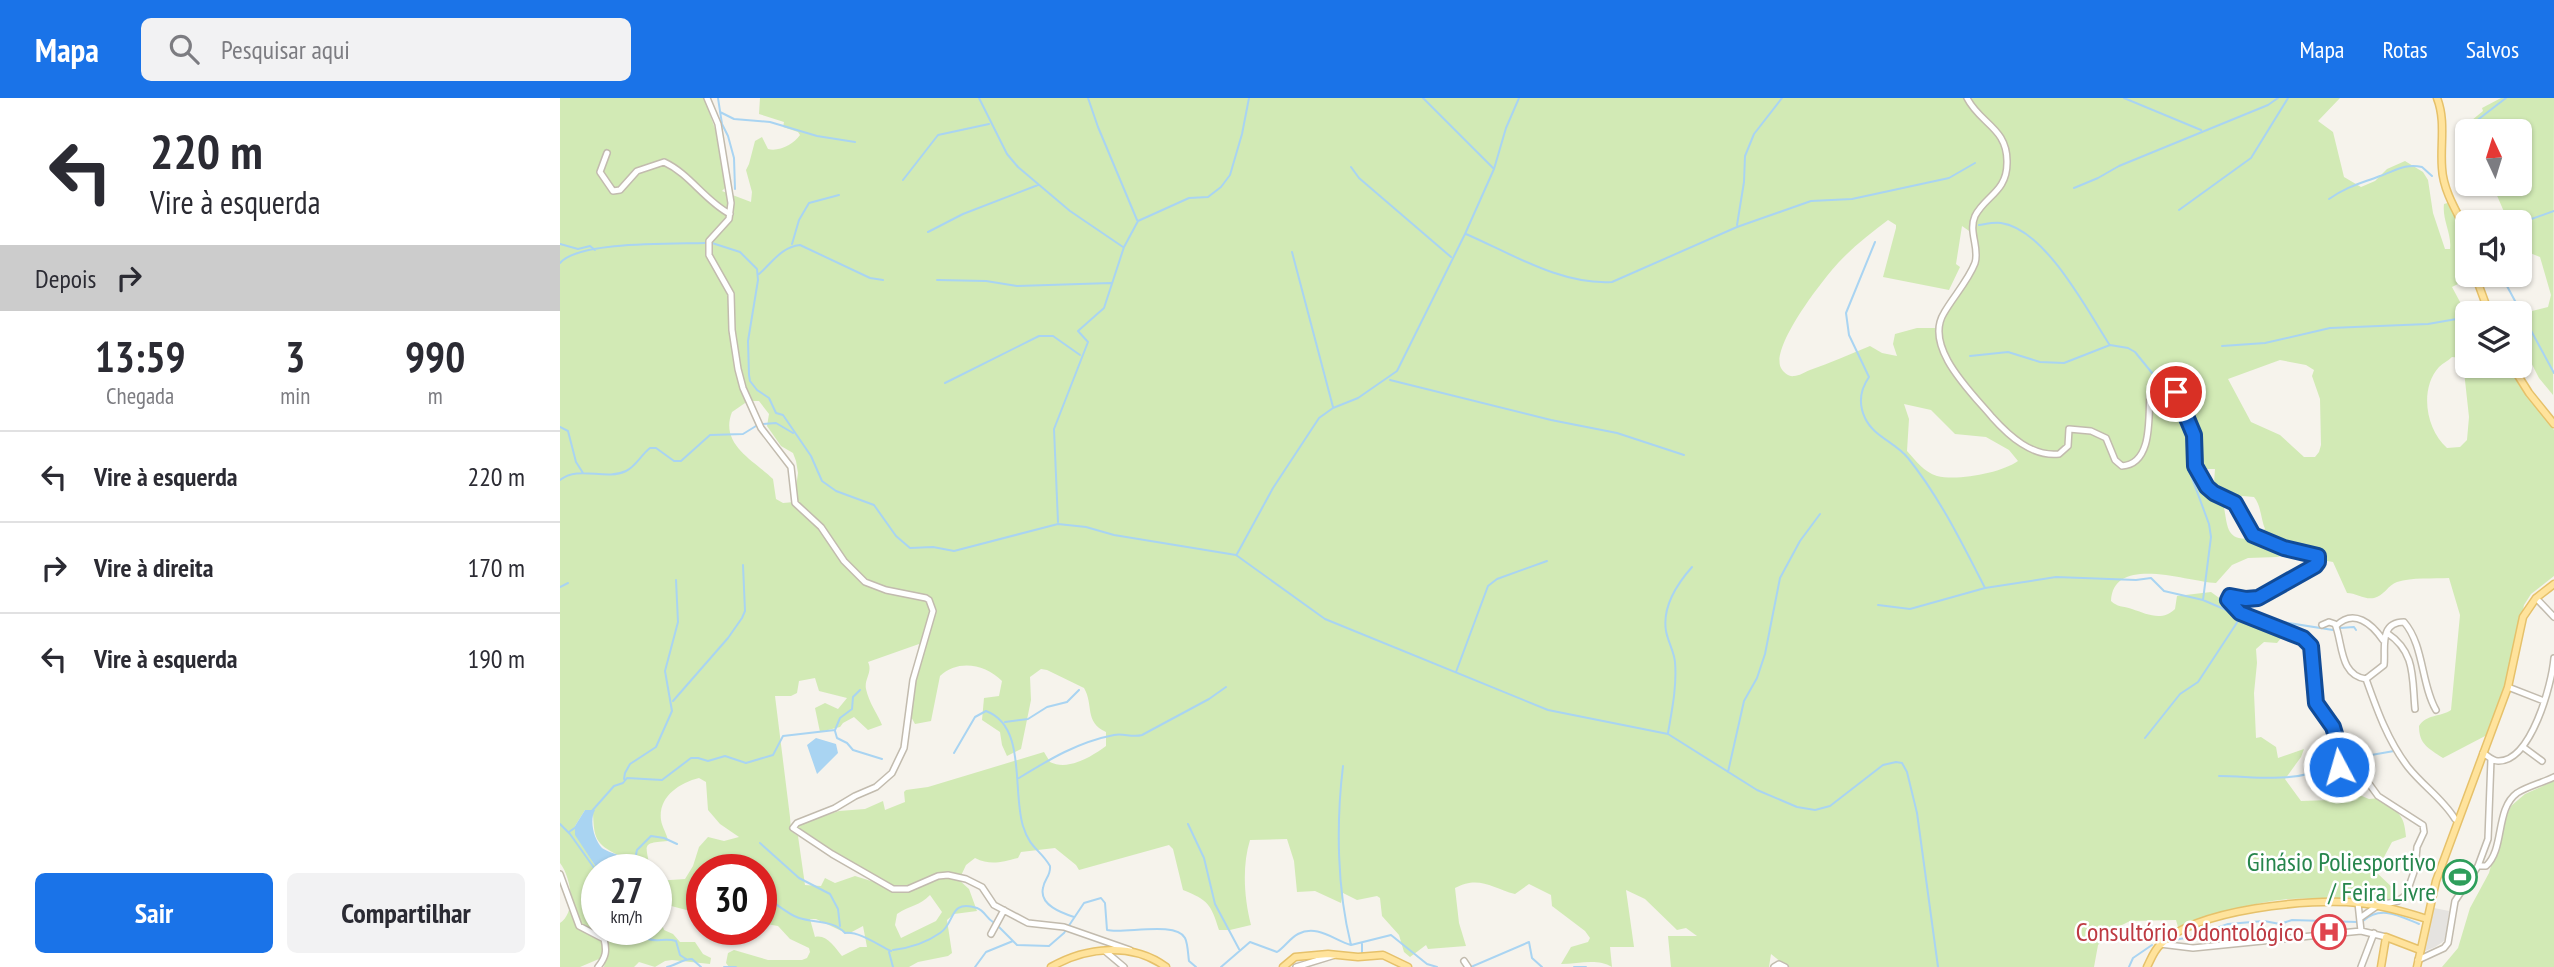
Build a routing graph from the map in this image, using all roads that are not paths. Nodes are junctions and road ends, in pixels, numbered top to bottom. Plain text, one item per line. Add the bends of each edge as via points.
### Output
1 (708, 98) edge
2 (1967, 98) edge
3 (2437, 98) edge
4 (607, 153) dead end
5 (2457, 210) edge
6 (730, 214) junction
7 (2520, 378) edge
8 (2554, 425) edge
9 (2554, 584) edge
10 (2536, 598) junction
11 (2554, 617) edge
12 (2322, 625) dead end
13 (2336, 626) junction
14 (2387, 633) junction
15 (2383, 640) junction
16 (2554, 658) edge
17 (2365, 679) junction
18 (2508, 687) junction
19 (2544, 702) junction
20 (2416, 709) dead end
21 (2436, 710) dead end
22 (2523, 747) junction
23 (2483, 753) junction
24 (2491, 759) junction
25 (2542, 761) dead end
26 (2554, 777) edge
27 (2455, 819) junction
28 (2478, 866) junction
29 (560, 874) edge
30 (2358, 903) junction
31 (2377, 906) junction
32 (1004, 910) junction
33 (2427, 919) junction
34 (2360, 923) junction
35 (2374, 933) junction
36 (991, 934) dead end
37 (2386, 937) junction
38 (2160, 944) junction
39 (2420, 950) junction
40 (1105, 951) junction
41 (1131, 951) junction
42 (1335, 955) junction
43 (2417, 964) edge
44 (598, 967) edge
45 (1051, 967) edge
46 (1124, 967) edge
47 (1166, 967) edge
48 (1283, 967) edge
49 (1296, 967) edge
50 (1408, 967) edge
51 (1774, 967) edge
52 (1786, 967) edge
53 (2147, 967) edge
54 (2361, 967) edge
55 (2381, 967) edge

1 - 6 street via 730,187
2 - 31 street via 2002,139 2007,170 2003,184 1976,213 1972,231 1975,262 1940,319 1945,357 2001,427 2026,447 2059,454 2068,446 2069,429 2091,431 2106,438 2122,466 2138,459 2145,442 2150,392 2160,387 2174,389 2194,435 2195,466 2207,487 2235,503 2253,535 2316,554 2315,566 2258,598 2229,596 2230,604 2240,613 2303,638 2313,649 2315,698 2335,731 2335,763 2362,774 2378,796 2424,828 2408,892 2403,899
3 - 5 main road via 2444,182
4 - 6 street via 600,172 612,191 620,190 637,171 664,162
6 - 32 street via 708,248 731,294 738,369 752,412 791,467 793,497 799,509 821,527 854,573 874,586 922,596 933,611 920,650 906,739 892,774 876,787 793,828 893,889 908,889 938,876 957,876 978,884 994,905
7 - 8 main road
9 - 10 main road
10 - 11 street
10 - 18 main road via 2523,617
12 - 13 street via 2332,622
13 - 15 street via 2341,621 2364,620
13 - 17 street via 2346,664 2353,675
14 - 15 street
14 - 20 street via 2409,657
14 - 21 street via 2392,625 2406,623
15 - 17 street via 2384,665
16 - 19 street
17 - 27 street via 2386,732 2406,765
18 - 19 street
18 - 23 main road
19 - 22 street
22 - 24 street via 2505,760
22 - 25 street
23 - 24 street
23 - 27 main road
23 - 33 main road via 2436,881
24 - 28 street via 2488,839
26 - 28 street via 2513,797 2493,859
27 - 33 main road via 2431,884
28 - 43 street via 2457,897 2448,943
29 - 44 street via 579,926 604,939 607,950
30 - 31 main road
30 - 34 street
30 - 38 main road via 2261,906 2191,926
31 - 33 main road
31 - 34 street
32 - 36 street
32 - 41 street via 1028,923 1064,927
33 - 39 main road
34 - 35 street
34 - 38 street via 2186,952
35 - 37 street
35 - 54 street
37 - 39 main road
37 - 55 main road
38 - 53 main road
39 - 43 main road
40 - 41 main road
40 - 45 main road via 1077,954
40 - 46 street
41 - 47 main road via 1146,954
42 - 48 main road via 1302,955
42 - 49 street
42 - 50 main road via 1383,955
51 - 52 street

